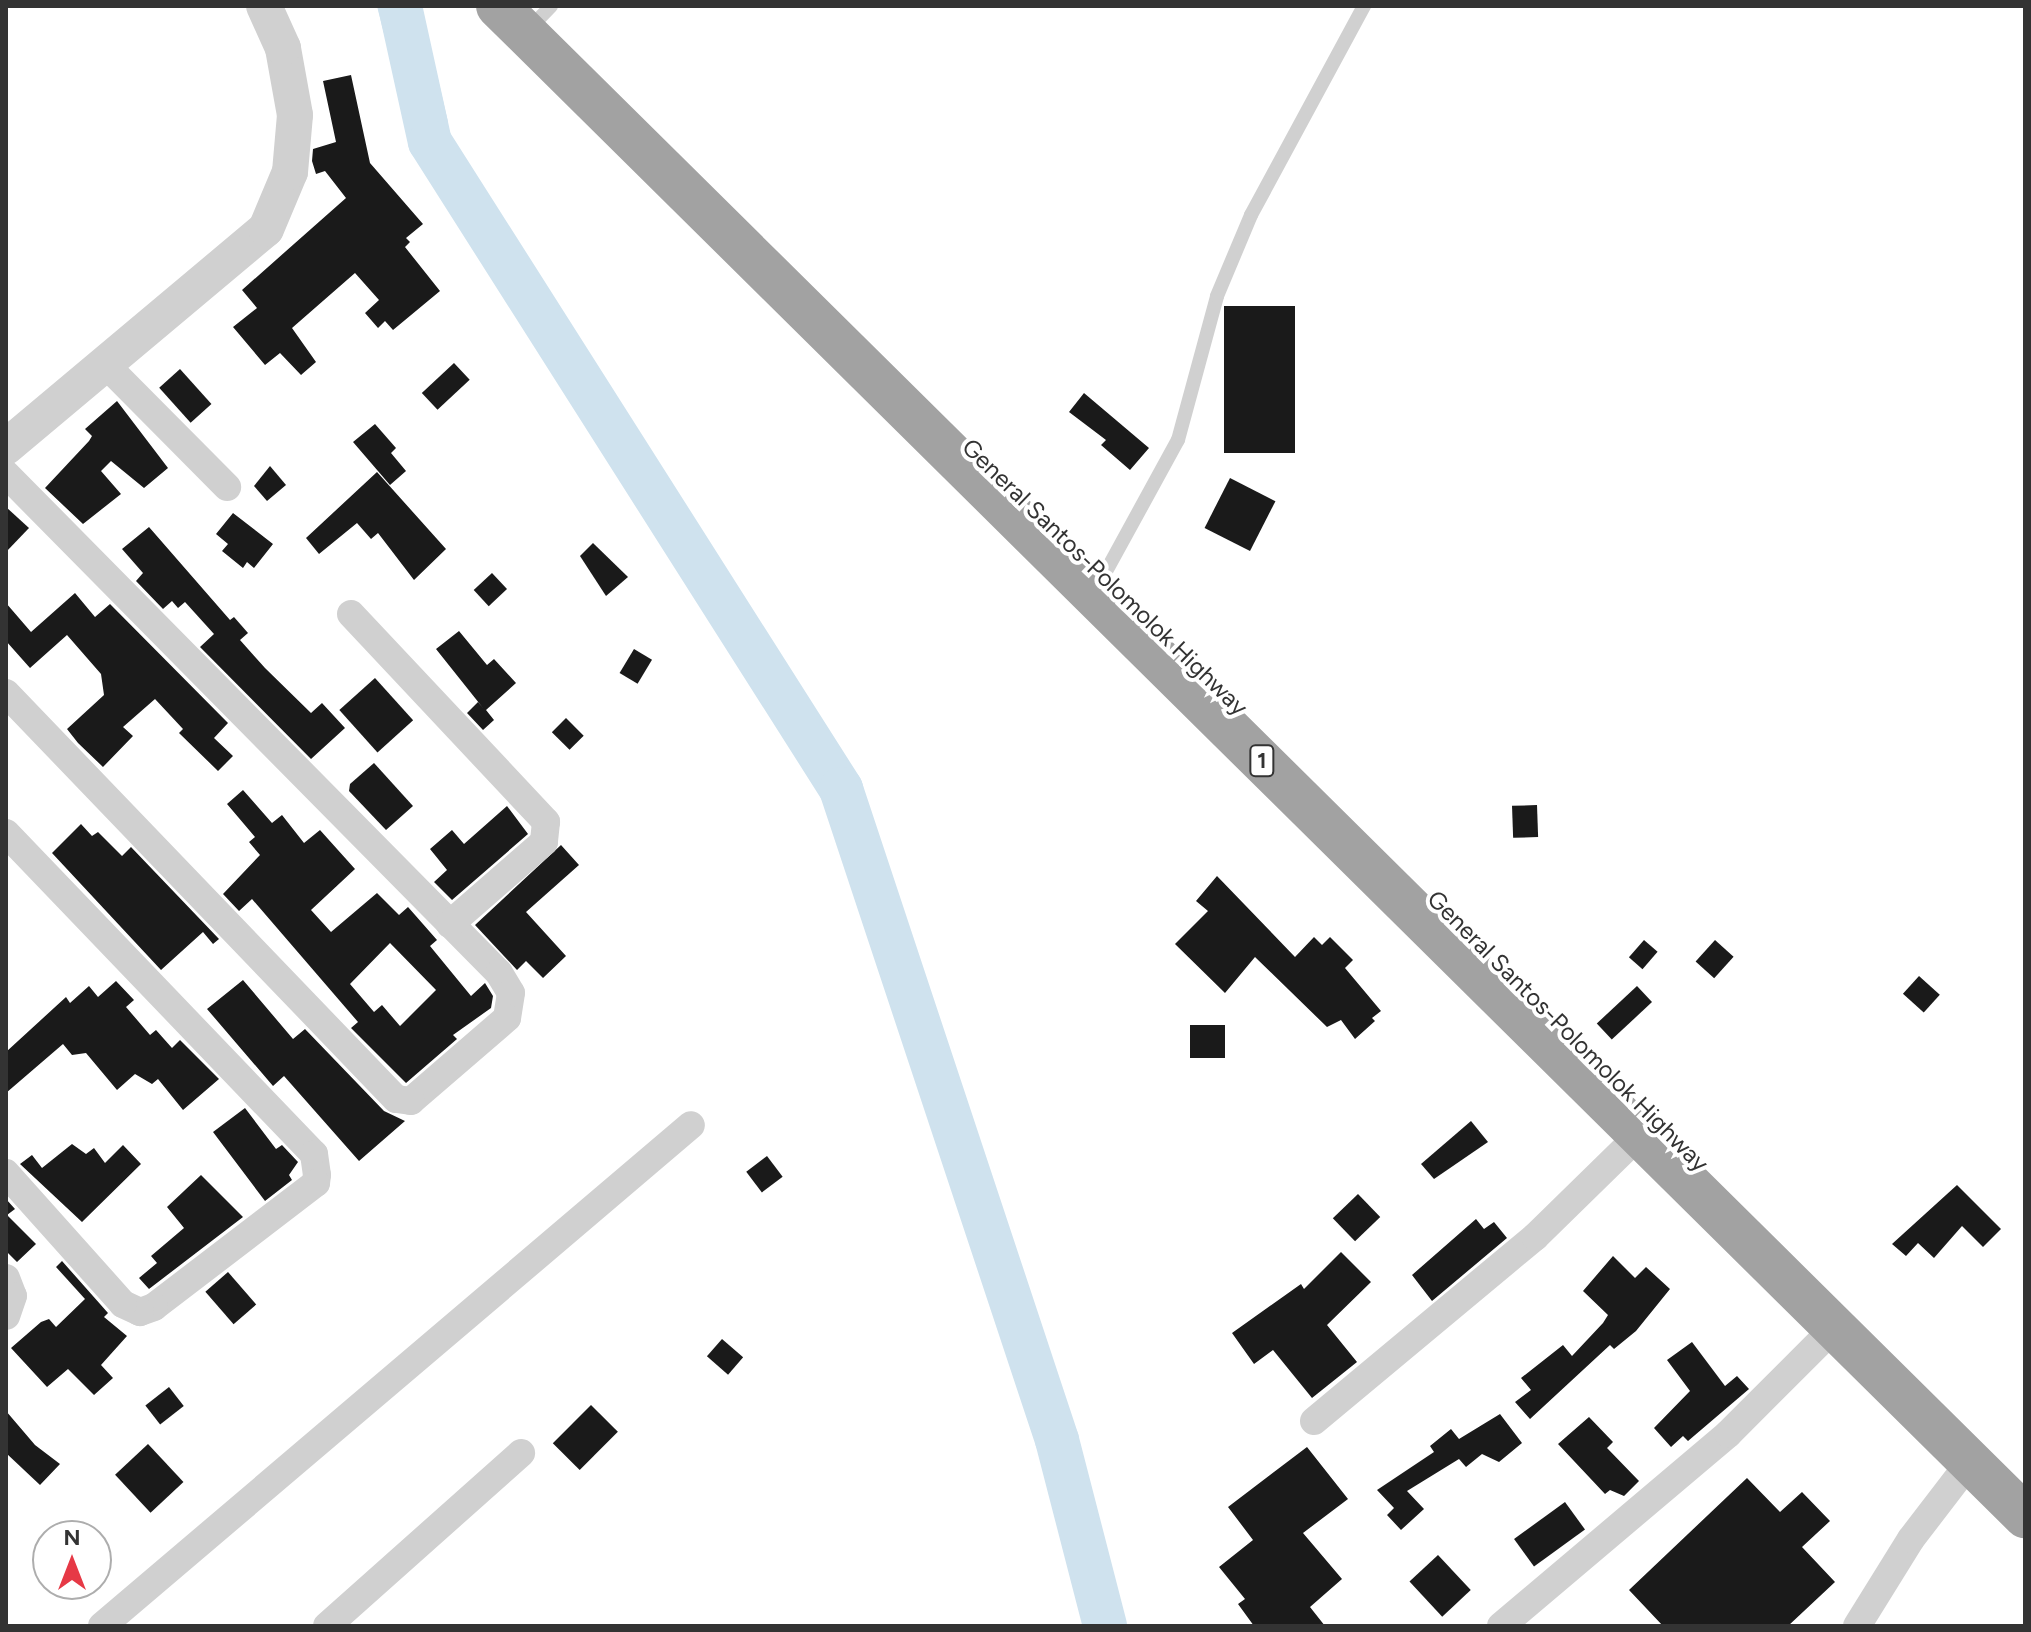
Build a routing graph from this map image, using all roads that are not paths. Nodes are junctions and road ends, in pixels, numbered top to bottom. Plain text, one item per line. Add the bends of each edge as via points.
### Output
1 (264, 6) edge
2 (1364, 6) edge
3 (522, 13) edge
4 (106, 365) junction
5 (6, 447) edge
6 (6, 474) edge
7 (227, 487) dead end
8 (1104, 575) junction
9 (351, 614) dead end
10 (6, 693) edge
11 (6, 833) edge
12 (450, 924) junction
13 (691, 1125) dead end
14 (1640, 1134) junction
15 (6, 1173) edge
16 (6, 1278) edge
17 (6, 1316) edge
18 (1835, 1327) junction
19 (1314, 1421) dead end
20 (521, 1453) dead end
21 (1970, 1462) junction
22 (2025, 1487) edge
23 (2025, 1516) edge
24 (102, 1626) edge
25 (327, 1626) edge
26 (1501, 1626) edge
27 (1857, 1626) edge

1 - 4 street via 283,48 295,115 290,172 275,207 249,248
2 - 8 lane via 1251,215 1212,311 1197,386 1178,440
3 - 8 highway, General Santos-Polomolok Highway / 1
3 - 14 highway, 1
4 - 5 street
4 - 7 street
6 - 12 street
8 - 22 highway, General Santos-Polomolok Highway / 1
9 - 12 street via 546,822 544,842
10 - 12 street via 401,1102 411,1101 509,1013 511,993 499,973
11 - 15 street via 314,1154 317,1175 316,1183 154,1307 140,1312 123,1304
13 - 24 street
14 - 18 highway, 1
14 - 19 street via 1535,1237
16 - 17 street via 13,1296
18 - 21 highway, 1
18 - 26 street via 1728,1434
20 - 25 street
21 - 23 highway, 1
21 - 27 street via 1911,1539

